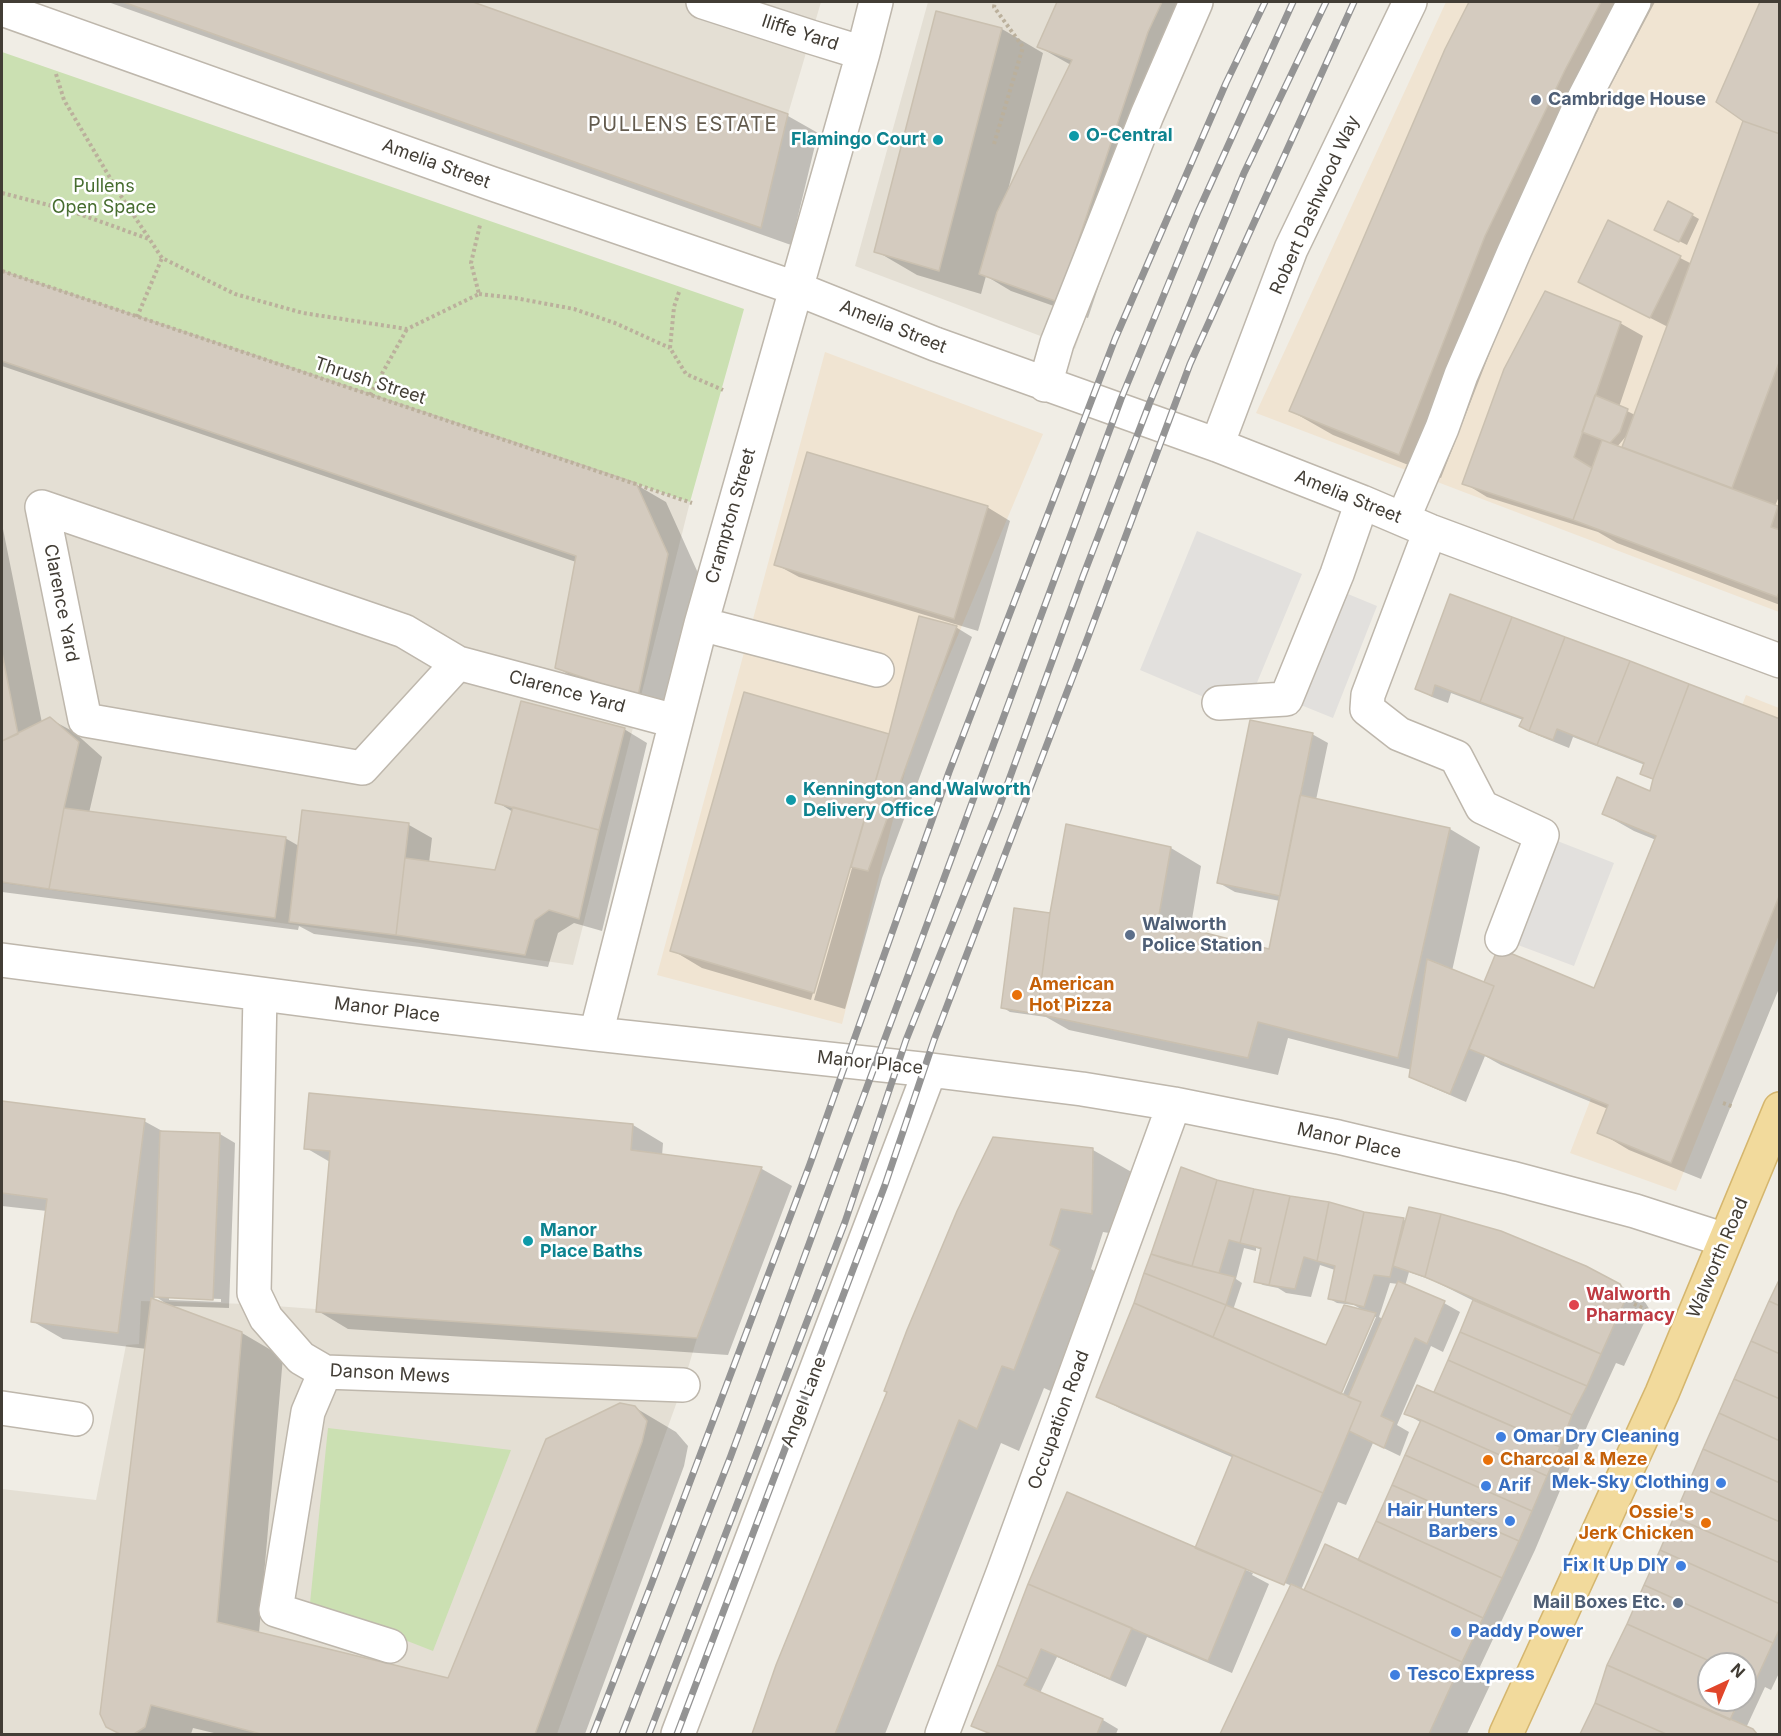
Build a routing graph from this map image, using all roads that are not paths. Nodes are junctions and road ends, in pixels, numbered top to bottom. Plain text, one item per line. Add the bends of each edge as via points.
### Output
1 (703, 2) edge
2 (876, 2) edge
3 (1196, 2) edge
4 (1410, 2) edge
5 (1634, 2) edge
6 (2, 9) edge
7 (863, 53) junction
8 (795, 288) junction
9 (1045, 385) junction
10 (1217, 445) junction
11 (1362, 502) junction
12 (1416, 525) junction
13 (701, 624) junction
14 (1779, 661) edge
15 (458, 663) junction
16 (877, 670) dead end
17 (1219, 703) dead end
18 (675, 721) junction
19 (1502, 939) dead end
20 (2, 960) edge
21 (260, 994) junction
22 (596, 1034) junction
23 (930, 1070) junction
24 (1174, 1104) junction
25 (1779, 1108) edge
26 (1725, 1240) junction
27 (325, 1372) junction
28 (683, 1385) dead end
29 (2, 1408) edge
30 (76, 1419) dead end
31 (390, 1646) dead end
32 (678, 1734) edge
33 (942, 1734) edge
34 (1506, 1734) edge

1 - 7 street, Iliffe Yard
2 - 7 street, Crampton Street
3 - 9 street via 1078,289
4 - 10 street, Robert Dashwood Way via 1291,249
5 - 12 street via 1580,106 1461,375
6 - 8 street, Amelia Street
7 - 8 street, Crampton Street
8 - 9 street, Amelia Street
8 - 13 street, Crampton Street
9 - 10 street, Amelia Street
10 - 11 street, Amelia Street
11 - 12 street, Amelia Street
11 - 17 street via 1286,699
12 - 14 street, Amelia Street
12 - 19 street via 1366,709 1399,734 1456,757 1482,807 1542,835
13 - 16 street
13 - 18 street, Crampton Street
15 - 15 street, Clarence Yard via 362,768 85,720 42,507 404,631
15 - 18 street, Clarence Yard
18 - 22 street, Crampton Street
20 - 21 street, Manor Place
21 - 22 street, Manor Place
21 - 27 street, Danson Mews via 254,1293 266,1318 302,1358
22 - 23 street, Manor Place
23 - 24 street, Manor Place
23 - 32 street, Angel Lane
24 - 26 street, Manor Place via 1511,1178
24 - 33 street, Occupation Road
25 - 26 main road, Walworth Road
26 - 34 main road, Walworth Road via 1662,1393
27 - 28 street, Danson Mews
27 - 31 street via 308,1412 276,1610
29 - 30 street

